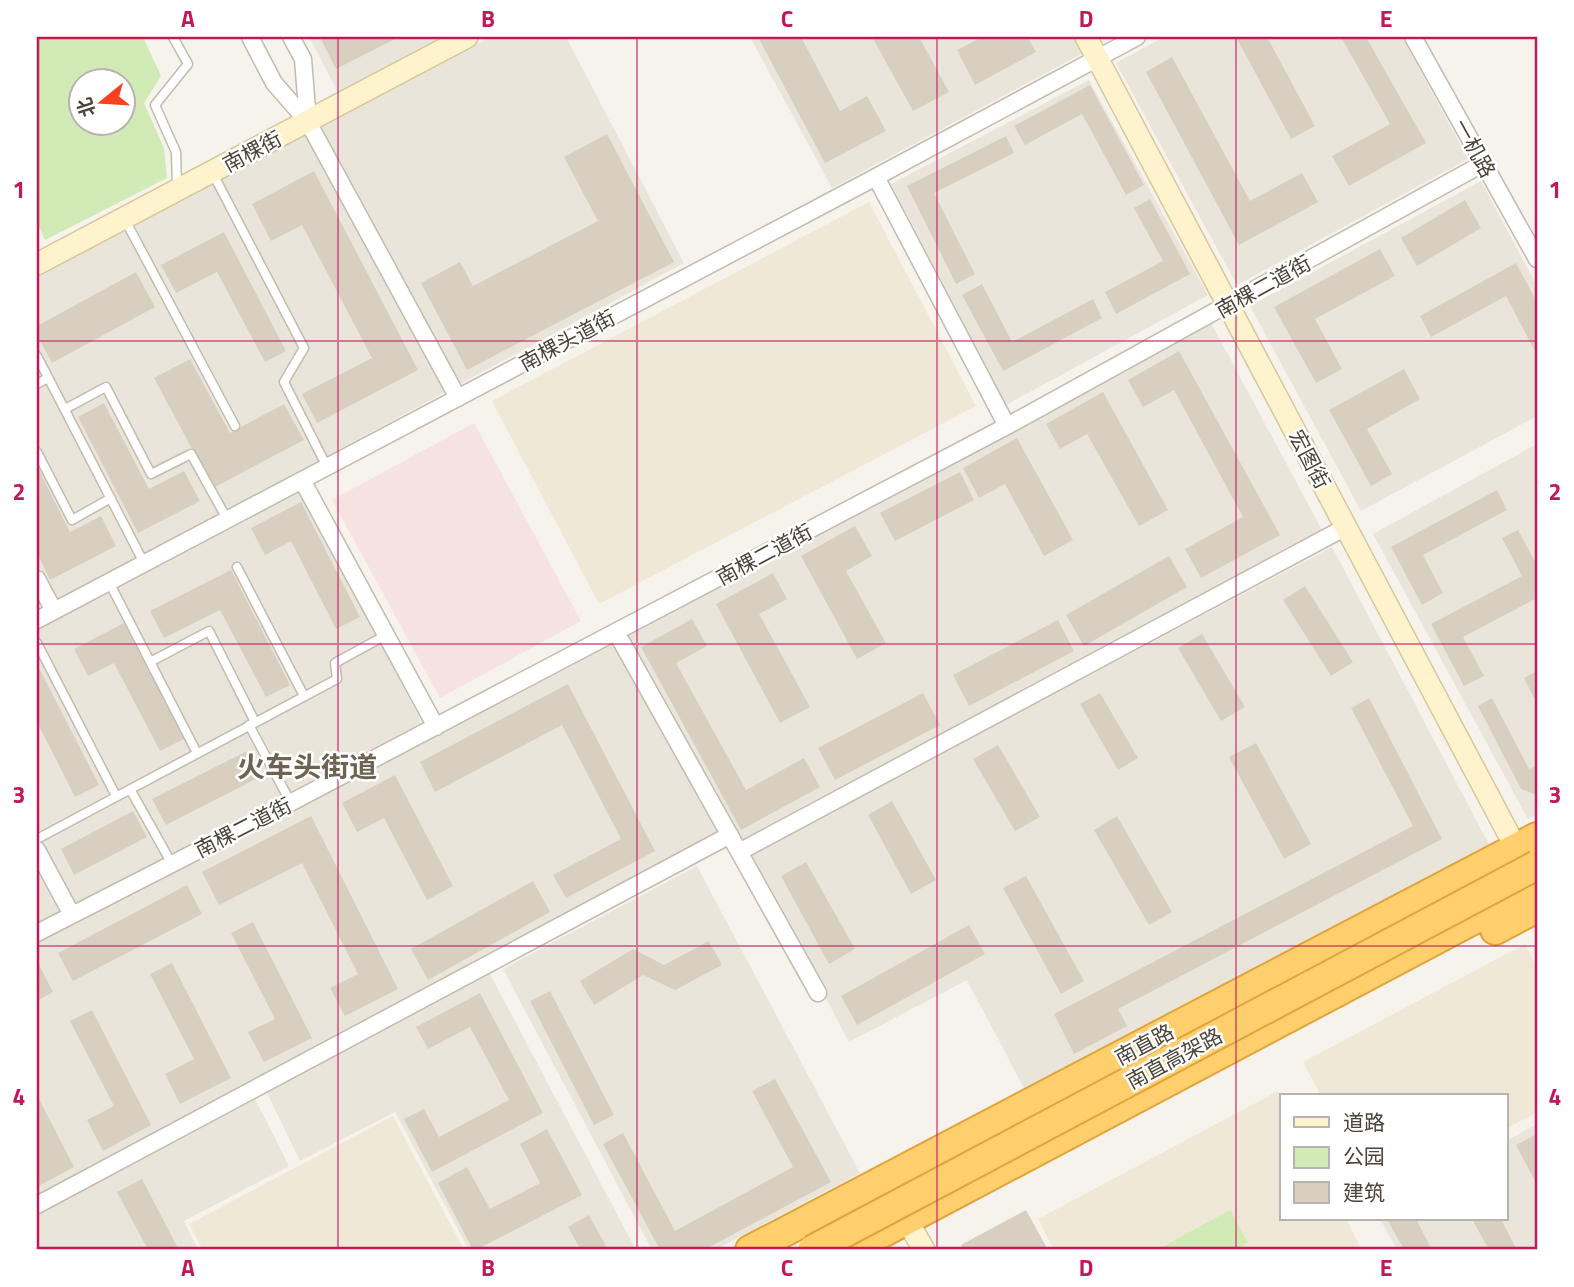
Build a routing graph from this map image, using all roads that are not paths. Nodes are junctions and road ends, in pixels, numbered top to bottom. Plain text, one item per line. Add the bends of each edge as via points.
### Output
1 (173, 37) edge
2 (250, 37) edge
3 (291, 37) edge
4 (467, 37) edge
5 (1086, 37) edge
6 (1137, 37) edge
7 (1413, 37) edge
8 (1097, 58) junction
9 (308, 122) junction
10 (1484, 163) junction
11 (212, 172) junction
12 (876, 177) junction
13 (177, 190) junction
14 (124, 218) junction
15 (1537, 259) edge
16 (37, 264) edge
17 (1228, 306) junction
18 (37, 356) edge
19 (48, 378) junction
20 (37, 384) edge
21 (458, 398) junction
22 (65, 409) junction
23 (235, 426) dead end
24 (1007, 426) junction
25 (37, 452) edge
26 (327, 467) junction
27 (302, 480) junction
28 (111, 498) junction
29 (227, 519) junction
30 (1346, 527) junction
31 (144, 563) junction
32 (237, 567) dead end
33 (37, 579) edge
34 (109, 582) junction
35 (54, 611) junction
36 (37, 619) edge
37 (616, 632) junction
38 (386, 635) junction
39 (37, 643) edge
40 (150, 662) junction
41 (304, 696) junction
42 (252, 724) junction
43 (436, 727) junction
44 (197, 753) junction
45 (130, 789) junction
46 (116, 796) junction
47 (291, 803) junction
48 (730, 835) junction
49 (37, 839) edge
50 (37, 850) edge
51 (1530, 850) edge
52 (739, 852) junction
53 (172, 864) junction
54 (1537, 878) edge
55 (1537, 886) edge
56 (1537, 908) edge
57 (72, 915) junction
58 (37, 933) edge
59 (818, 993) dead end
60 (37, 1205) edge
61 (918, 1239) edge
62 (750, 1250) edge
63 (812, 1250) edge
64 (850, 1250) edge
65 (874, 1250) edge

1 - 13 lane via 188,64 155,105 176,152
2 - 9 street via 274,83
3 - 9 street via 303,59
4 - 9 street, 南棵街
5 - 8 street, 宏图街
6 - 8 street, 南棵头道街
7 - 10 street, 一机路
8 - 12 street, 南棵头道街
8 - 17 street, 宏图街
9 - 11 street, 南棵街
9 - 21 street
10 - 15 street, 一机路
10 - 17 street, 南棵二道街
11 - 13 street, 南棵街
11 - 26 lane via 304,348 284,382
12 - 21 street, 南棵头道街
12 - 24 street
13 - 14 street, 南棵街
14 - 16 street, 南棵街
14 - 23 lane
17 - 24 street, 南棵二道街
17 - 30 street, 宏图街
18 - 19 lane
19 - 20 lane
19 - 22 lane
21 - 26 street, 南棵头道街
22 - 28 lane
22 - 29 lane via 106,387 151,474 191,454
24 - 37 street, 南棵二道街
25 - 28 lane via 72,520
26 - 27 street, 南棵头道街
27 - 29 street, 南棵头道街
27 - 38 street
28 - 31 lane
29 - 31 street, 南棵头道街
30 - 51 street, 宏图街
30 - 52 street
31 - 34 street, 南棵头道街
32 - 41 lane
33 - 35 street
34 - 35 street, 南棵头道街
34 - 40 lane
35 - 36 street, 南棵头道街
37 - 43 street, 南棵二道街
37 - 48 street
38 - 41 lane via 335,663 337,679
38 - 43 street
39 - 46 lane
40 - 42 lane via 209,631
40 - 44 lane
41 - 42 lane
42 - 44 lane
42 - 47 lane
43 - 47 street, 南棵二道街
44 - 45 lane
45 - 46 lane
45 - 53 lane
46 - 49 lane
47 - 53 street, 南棵二道街
48 - 52 street
48 - 60 street
50 - 57 street
51 - 54 street, 宏图街
51 - 62 highway, 南直路
51 - 63 highway, 南直高架路, bridge
52 - 59 street
53 - 57 street, 南棵二道街
55 - 64 highway, 南直高架路
56 - 61 highway
57 - 58 street, 南棵二道街
61 - 65 highway

